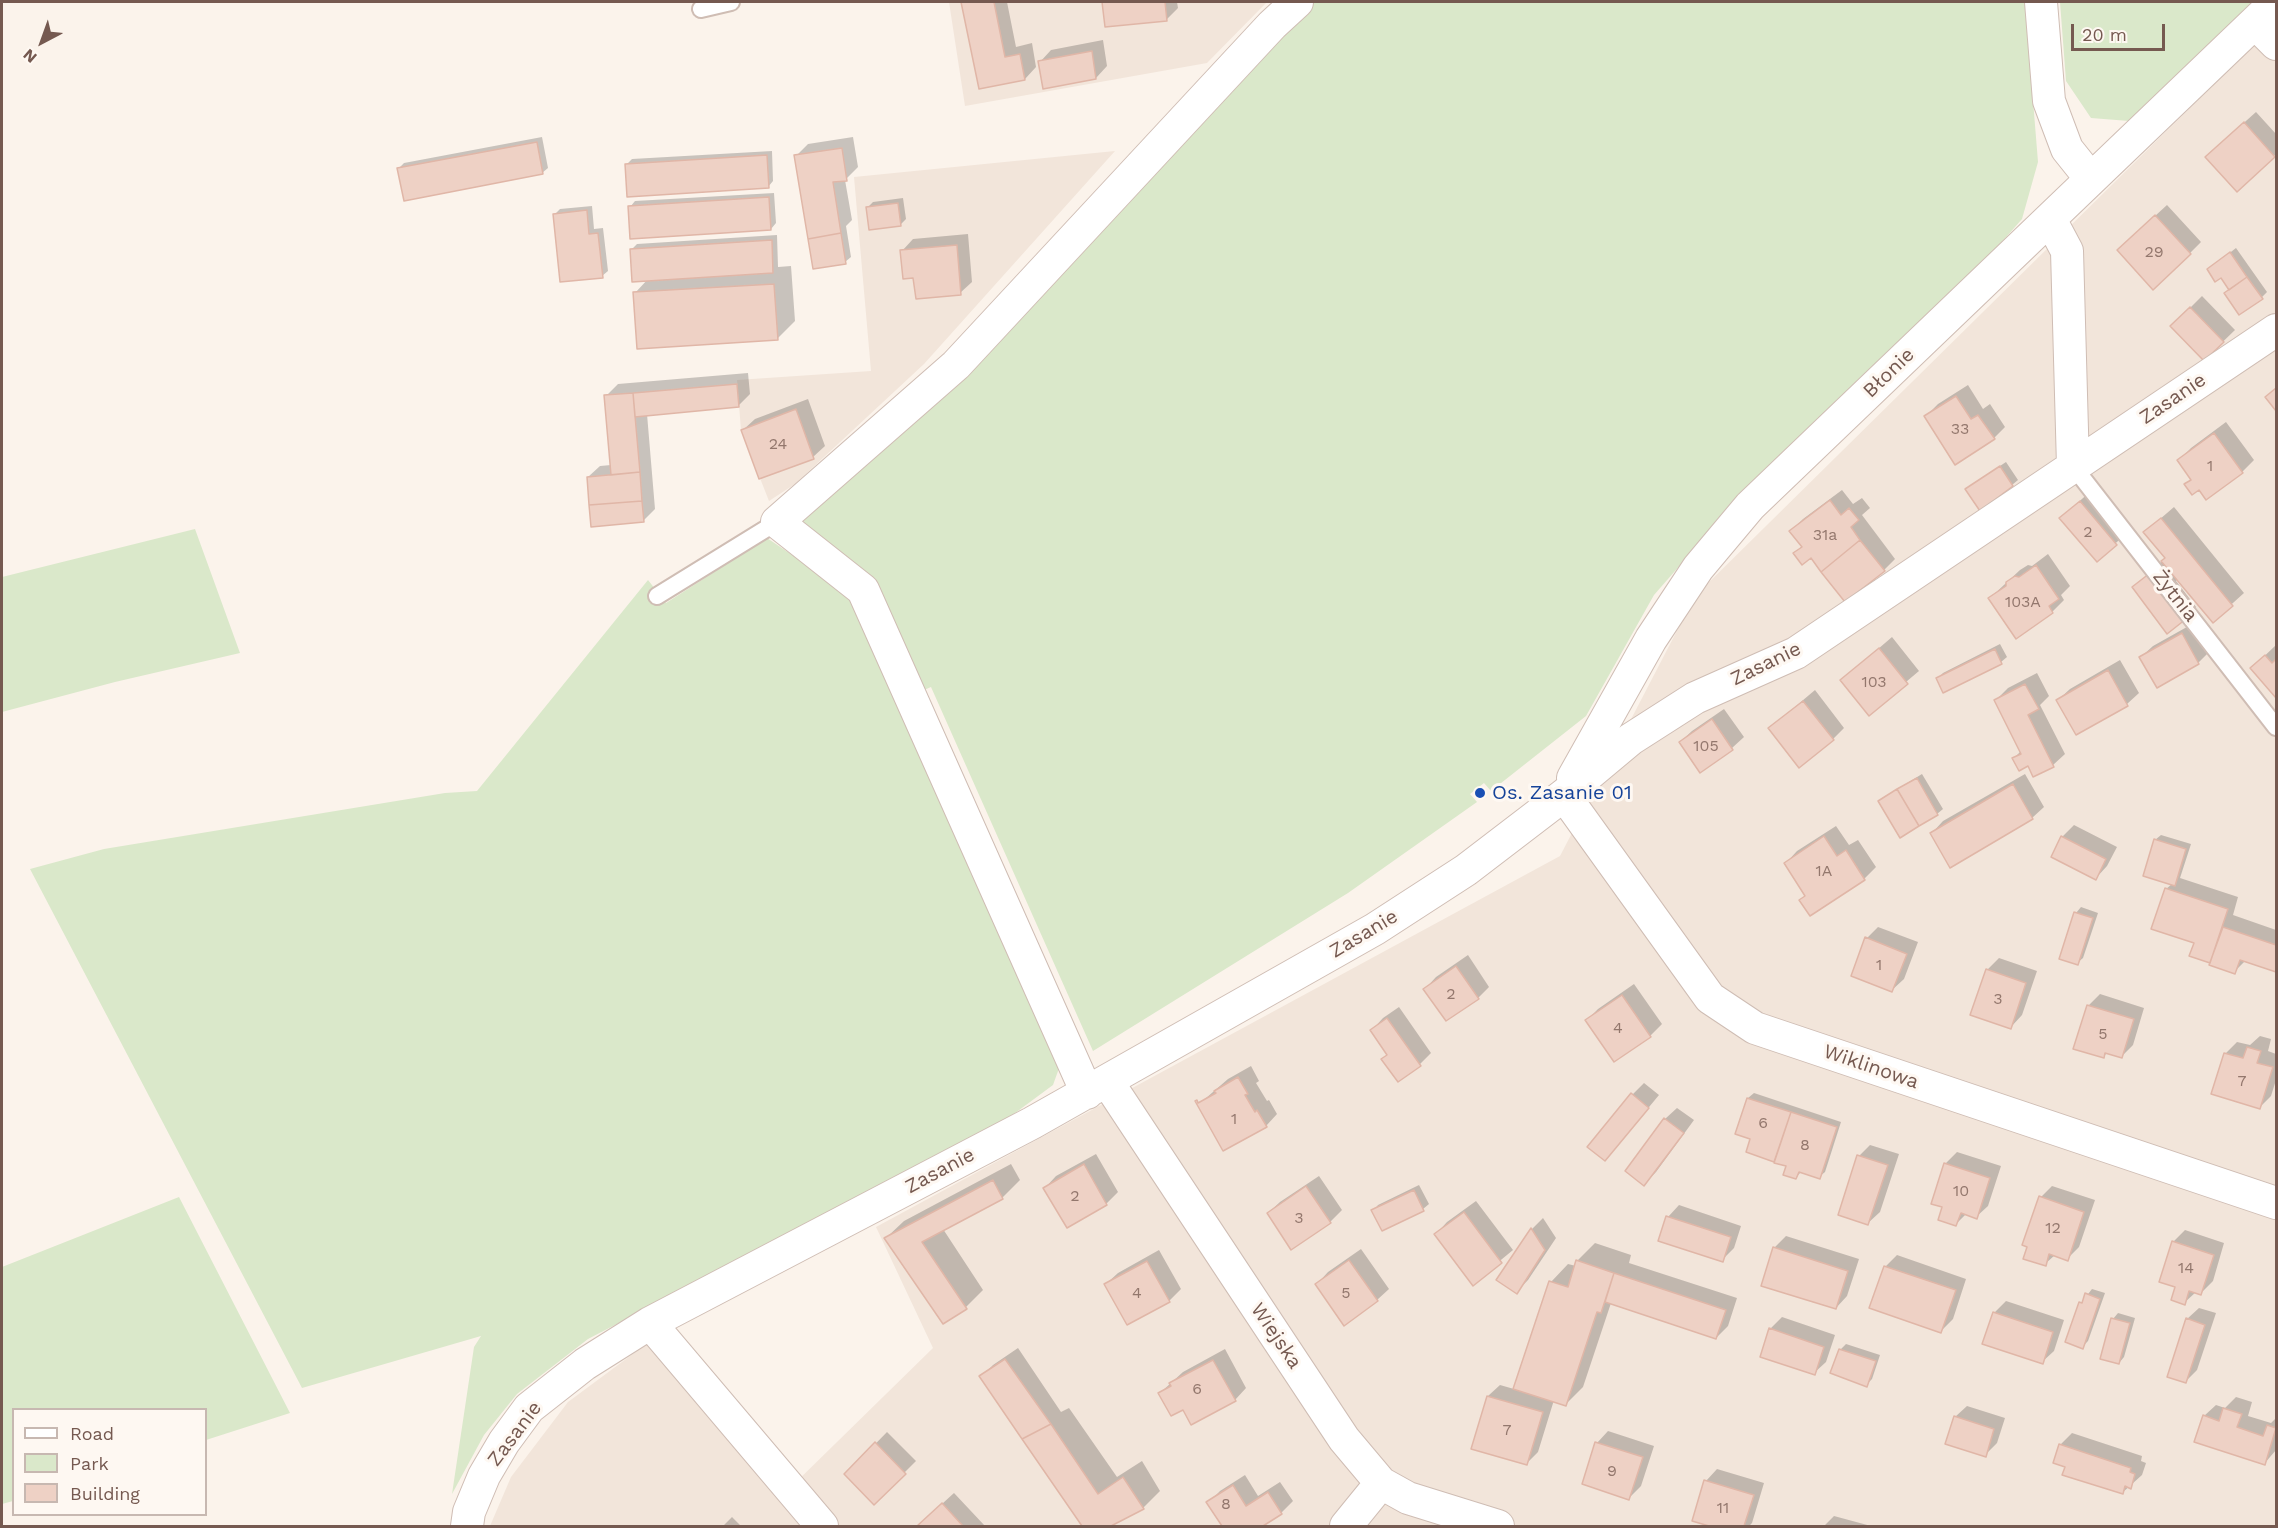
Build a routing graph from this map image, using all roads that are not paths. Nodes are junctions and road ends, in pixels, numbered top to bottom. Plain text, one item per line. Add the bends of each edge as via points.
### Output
1 (731, 2) edge
2 (1298, 2) edge
3 (2041, 2) edge
4 (701, 9) dead end
5 (2269, 23) edge
6 (2091, 179) junction
7 (2050, 219) junction
8 (2277, 330) edge
9 (2073, 465) junction
10 (777, 522) junction
11 (657, 596) dead end
12 (2277, 727) edge
13 (1564, 795) junction
14 (1097, 1087) junction
15 (2277, 1203) edge
16 (650, 1323) junction
17 (1381, 1483) junction
18 (467, 1527) edge
19 (822, 1527) edge
20 (1346, 1527) edge
21 (1498, 1527) edge

1 - 4 lane
2 - 10 street via 1272,25 956,365
3 - 6 street via 2049,101 2067,149
5 - 6 street, Błonie
6 - 7 street, Błonie
7 - 9 street via 2067,251
7 - 13 street, Błonie via 1750,506 1698,568 1651,639
8 - 9 street, Zasanie
9 - 12 lane, Żytnia
9 - 13 street, Zasanie via 1796,653 1695,698 1640,733
10 - 11 lane
10 - 14 street, Wiejska via 863,590
13 - 14 street, Zasanie via 1466,870 1375,929
13 - 15 street, Wiklinowa via 1710,998 1755,1028
14 - 16 street, Zasanie
14 - 17 street, Wiejska via 1344,1439
16 - 18 street, Zasanie via 585,1364 529,1408 484,1476
16 - 19 street
17 - 20 street
17 - 21 street, Wiejska via 1408,1497

